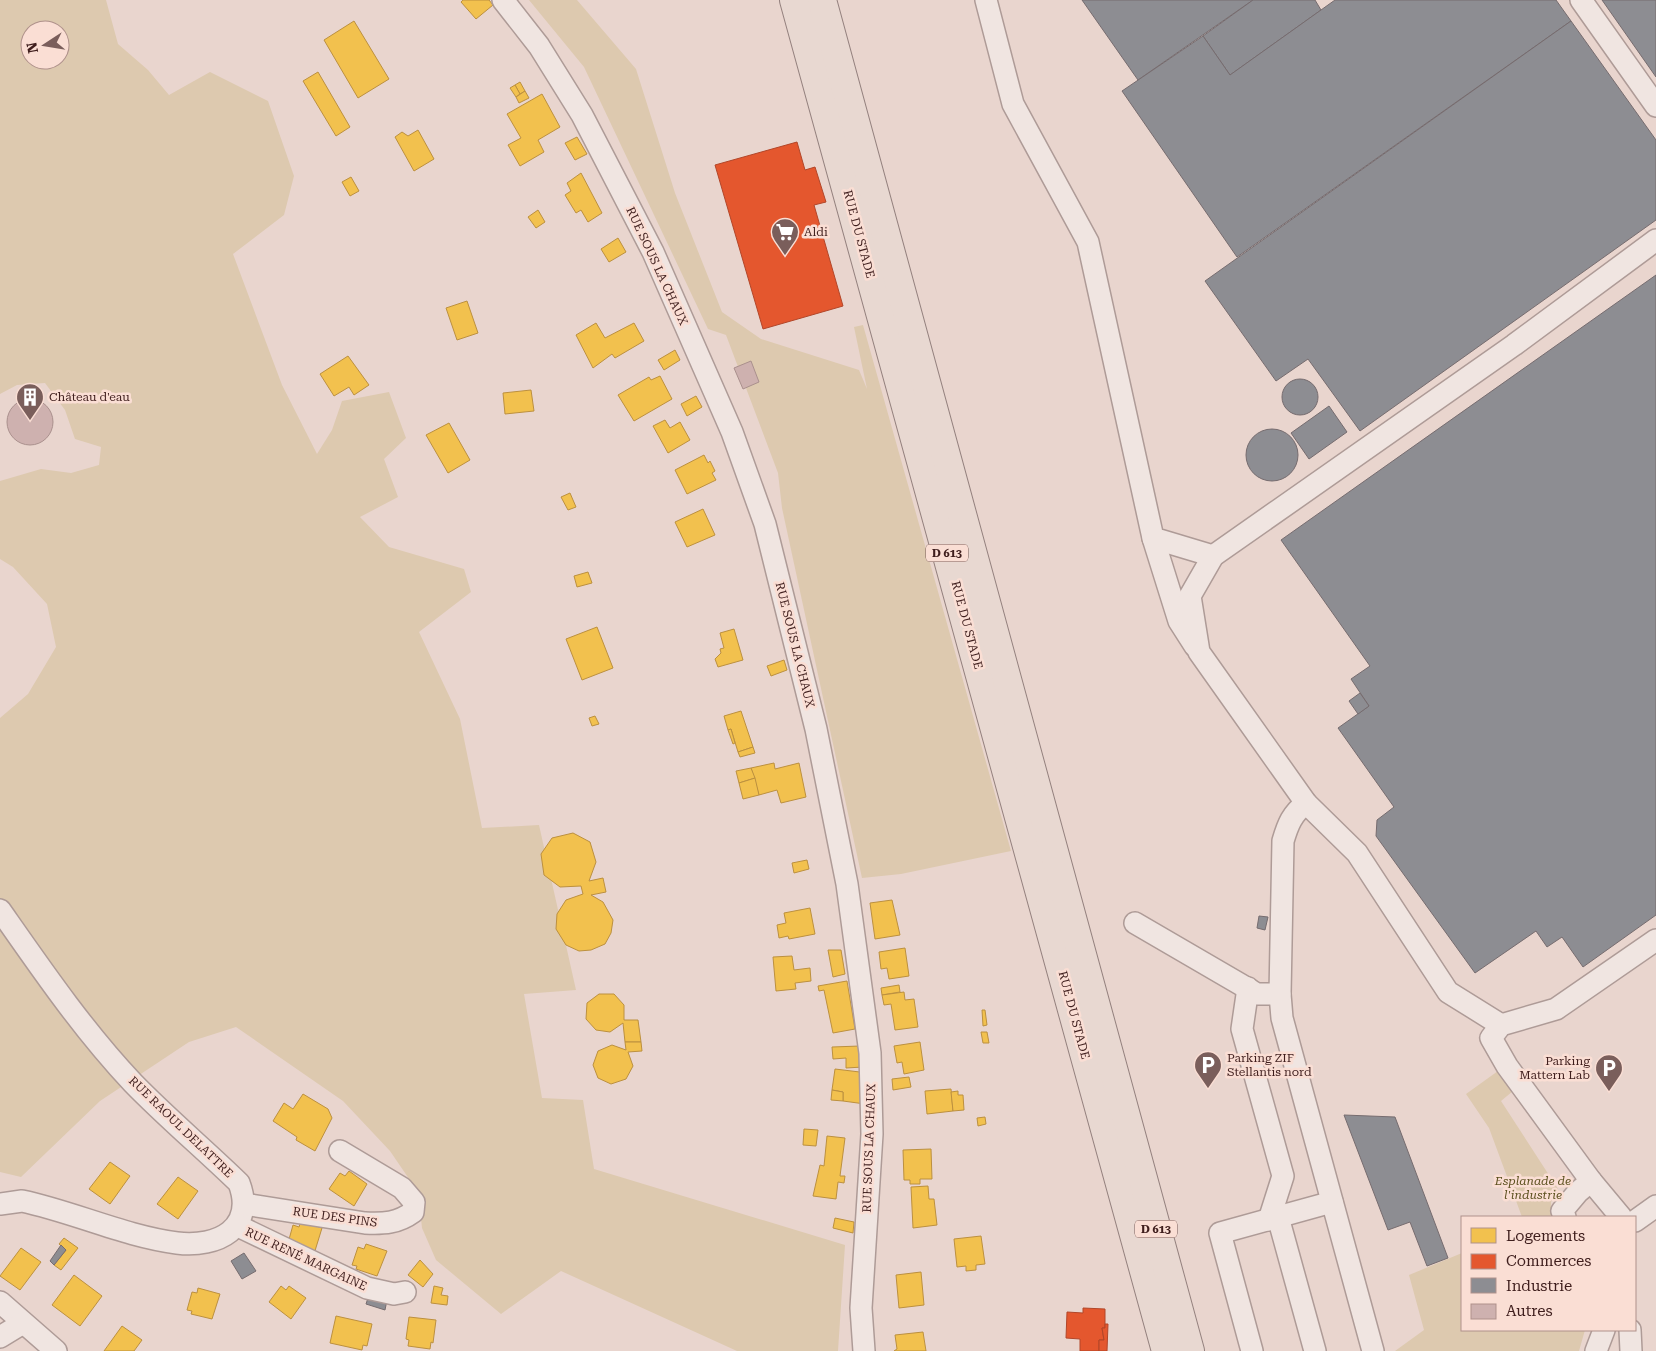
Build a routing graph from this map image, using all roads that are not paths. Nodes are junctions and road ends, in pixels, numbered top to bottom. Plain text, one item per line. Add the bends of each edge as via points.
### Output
1 (503, 0) edge
2 (794, 0) edge
3 (822, 0) edge
4 (986, 0) edge
5 (1581, 0) edge
6 (1656, 106) edge
7 (1656, 240) edge
8 (1154, 538) junction
9 (1213, 556) junction
10 (1199, 652) junction
11 (1306, 803) junction
12 (0, 910) edge
13 (1135, 923) dead end
14 (1656, 940) edge
15 (1248, 988) junction
16 (1280, 994) junction
17 (1501, 1025) junction
18 (1110, 1106) junction
19 (340, 1151) dead end
20 (1591, 1181) junction
21 (1332, 1202) junction
22 (0, 1204) edge
23 (244, 1204) junction
24 (1656, 1206) edge
25 (1564, 1216) edge
26 (1620, 1216) edge
27 (1274, 1218) junction
28 (1636, 1220) edge
29 (238, 1226) junction
30 (405, 1292) dead end
31 (0, 1302) edge
32 (1158, 1322) junction
33 (23, 1323) junction
34 (1604, 1331) edge
35 (0, 1337) edge
36 (56, 1351) edge
37 (864, 1351) edge
38 (1161, 1351) edge
39 (1166, 1351) edge
40 (1190, 1351) edge
41 (1252, 1351) edge
42 (1315, 1351) edge
43 (1373, 1351) edge
44 (1596, 1351) edge

1 - 37 street, RUE SOUS LA CHAUX via 539,46 582,115 653,252 732,432 765,524 818,738 847,884 870,1053 872,1134 861,1308
2 - 18 main road, RUE DU STADE / D 613
3 - 18 main road, RUE DU STADE / D 613
4 - 8 street via 1013,104 1088,242
5 - 6 street
7 - 9 street via 1514,345
8 - 9 street
8 - 10 street via 1179,621
9 - 10 street via 1190,596
10 - 11 street
11 - 16 street via 1288,822 1283,841
11 - 17 street via 1357,853 1448,992
12 - 23 street, RUE RAOUL DELATTRE via 70,1010 134,1083 239,1183
13 - 15 street
14 - 17 street via 1556,1009
15 - 16 street via 1257,994
15 - 27 street via 1242,1029 1283,1176
16 - 21 street via 1282,1018
17 - 20 street via 1491,1038 1507,1066
18 - 32 main road, D 613
18 - 40 main road, D 613
19 - 23 street, RUE DES PINS via 402,1188 414,1202 413,1212 403,1220 366,1223
20 - 25 street via 1562,1211
20 - 26 street
21 - 27 street
21 - 43 street
22 - 29 street via 22,1201 179,1243 212,1240
23 - 29 street
24 - 28 street
27 - 41 street via 1220,1233
27 - 42 street
29 - 30 street, RUE RENÉ MARGAINE via 367,1288 394,1294
31 - 33 street
32 - 38 main road
32 - 39 main road, D 613
33 - 35 street
33 - 36 street
34 - 44 street

